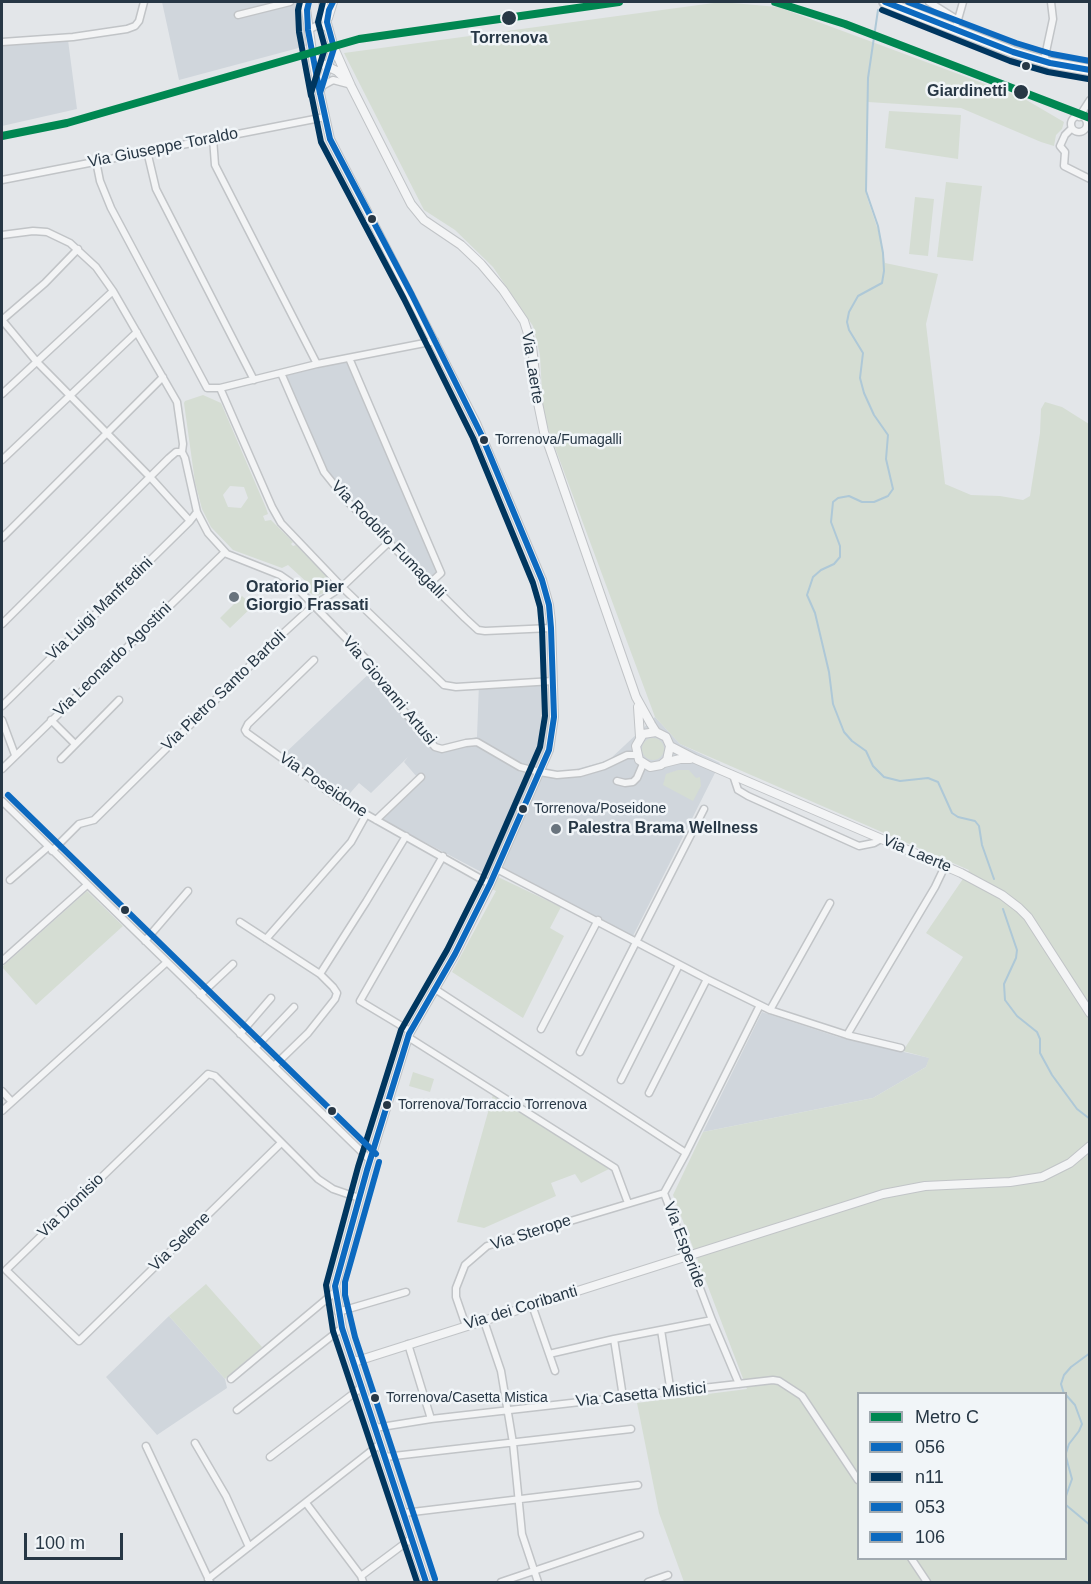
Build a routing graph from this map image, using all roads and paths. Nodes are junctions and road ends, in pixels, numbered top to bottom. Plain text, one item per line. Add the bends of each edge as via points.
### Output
1 (144, 2) edge
2 (290, 2) edge
3 (323, 2) edge
4 (333, 2) edge
5 (885, 2) edge
6 (929, 2) edge
7 (963, 2) edge
8 (1051, 2) edge
9 (307, 4) edge
10 (238, 15) dead end
11 (328, 25) junction
12 (957, 25) junction
13 (309, 30) junction
14 (2, 42) edge
15 (334, 48) junction
16 (313, 56) junction
17 (1044, 61) junction
18 (329, 67) junction
19 (1089, 70) edge
20 (351, 86) junction
21 (320, 89) junction
22 (1089, 100) edge
23 (325, 117) junction
24 (1079, 117) junction
25 (1072, 128) junction
26 (213, 138) junction
27 (147, 151) junction
28 (96, 161) junction
29 (1089, 179) edge
30 (2, 180) edge
31 (2, 235) edge
32 (78, 249) junction
33 (113, 291) junction
34 (2, 320) edge
35 (137, 332) junction
36 (435, 341) junction
37 (349, 358) junction
38 (37, 362) junction
39 (316, 364) junction
40 (281, 373) junction
41 (163, 377) junction
42 (254, 380) junction
43 (220, 388) junction
44 (2, 394) edge
45 (70, 395) junction
46 (107, 433) junction
47 (182, 452) junction
48 (2, 460) edge
49 (151, 478) junction
50 (197, 512) junction
51 (190, 521) junction
52 (2, 538) edge
53 (389, 542) junction
54 (225, 552) junction
55 (429, 584) junction
56 (342, 587) junction
57 (314, 605) junction
58 (2, 624) edge
59 (551, 628) junction
60 (314, 660) dead end
61 (553, 681) junction
62 (636, 697) junction
63 (119, 700) dead end
64 (2, 706) edge
65 (2, 720) edge
66 (51, 720) junction
67 (656, 732) junction
68 (640, 737) junction
69 (75, 744) junction
70 (670, 746) junction
71 (15, 755) junction
72 (636, 755) junction
73 (61, 759) dead end
74 (695, 759) junction
75 (664, 763) junction
76 (643, 764) junction
77 (2, 769) edge
78 (540, 772) junction
79 (733, 775) junction
80 (421, 777) dead end
81 (617, 781) dead end
82 (2, 801) edge
83 (8, 807) junction
84 (704, 809) dead end
85 (2, 812) edge
86 (366, 815) junction
87 (376, 820) junction
88 (406, 836) junction
89 (881, 839) junction
90 (50, 849) junction
91 (443, 856) junction
92 (945, 866) junction
93 (498, 869) junction
94 (10, 880) dead end
95 (490, 884) junction
96 (87, 885) junction
97 (188, 891) dead end
98 (830, 903) dead end
99 (598, 920) junction
100 (240, 922) dead end
101 (266, 939) junction
102 (145, 940) junction
103 (636, 942) junction
104 (2, 961) edge
105 (167, 962) junction
106 (233, 964) dead end
107 (679, 964) junction
108 (320, 974) junction
109 (707, 979) junction
110 (435, 989) junction
111 (200, 995) junction
112 (271, 998) dead end
113 (760, 1005) junction
114 (294, 1007) dead end
115 (770, 1010) junction
116 (1089, 1012) edge
117 (542, 1029) dead end
118 (240, 1034) junction
119 (409, 1034) junction
120 (847, 1035) junction
121 (255, 1048) junction
122 (902, 1048) dead end
123 (580, 1052) dead end
124 (274, 1066) junction
125 (621, 1080) dead end
126 (2, 1091) edge
127 (649, 1094) dead end
128 (12, 1102) junction
129 (2, 1111) edge
130 (281, 1143) junction
131 (1089, 1146) edge
132 (686, 1153) junction
133 (370, 1160) junction
134 (664, 1193) junction
135 (359, 1198) junction
136 (628, 1203) junction
137 (689, 1255) junction
138 (335, 1292) junction
139 (406, 1292) dead end
140 (532, 1305) junction
141 (338, 1312) junction
142 (712, 1320) junction
143 (484, 1321) junction
144 (466, 1326) junction
145 (342, 1328) junction
146 (660, 1330) junction
147 (614, 1339) junction
148 (79, 1341) joint
149 (408, 1344) junction
150 (549, 1354) junction
151 (354, 1362) junction
152 (555, 1371) dead end
153 (231, 1379) dead end
154 (739, 1384) junction
155 (362, 1387) junction
156 (670, 1393) junction
157 (623, 1397) junction
158 (237, 1410) dead end
159 (508, 1411) junction
160 (431, 1419) junction
161 (375, 1428) junction
162 (631, 1429) dead end
163 (195, 1443) dead end
164 (513, 1443) junction
165 (380, 1444) junction
166 (146, 1446) dead end
167 (270, 1457) dead end
168 (385, 1457) junction
169 (857, 1478) edge
170 (638, 1485) dead end
171 (518, 1499) junction
172 (306, 1503) junction
173 (404, 1513) junction
174 (640, 1535) dead end
175 (412, 1538) junction
176 (249, 1547) junction
177 (912, 1560) edge
178 (534, 1572) junction
179 (668, 1575) dead end
180 (362, 1579) edge
181 (209, 1581) edge
182 (426, 1582) edge
183 (501, 1582) edge
184 (538, 1582) edge
185 (648, 1582) edge
186 (927, 1582) edge

1 - 14 street via 139,21 127,29 73,38
2 - 10 street
3 - 11 street, Via Laerte
4 - 11 street
5 - 12 main road
6 - 12 street
7 - 12 street
8 - 17 street via 1053,19
9 - 13 street
11 - 13 street
11 - 15 street, Via Laerte
12 - 17 main road via 1000,48
13 - 16 street
15 - 18 street
15 - 20 street, Via Laerte
16 - 18 street
16 - 21 street
17 - 19 main road
18 - 20 street
18 - 21 street
20 - 21 street via 335,80
20 - 62 street, Via Laerte via 411,204 424,220 481,264 524,321 532,346 541,423
21 - 23 street
22 - 24 street
23 - 26 street, Via Giuseppe Toraldo
23 - 36 street via 338,158
24 - 25 street via 1073,120
24 - 25 street via 1085,120 1086,127 1080,132
25 - 29 street via 1060,146 1065,152 1064,166
26 - 27 street, Via Giuseppe Toraldo
26 - 39 street via 215,165
27 - 28 street, Via Giuseppe Toraldo
27 - 42 street via 156,189
28 - 30 street, Via Giuseppe Toraldo
28 - 43 street via 111,208 204,384 210,389
31 - 32 street, Via Giovanni Artusi via 47,232
32 - 33 street, Via Giovanni Artusi
32 - 34 street
33 - 35 street, Via Giovanni Artusi
33 - 38 street
34 - 38 street
35 - 41 street, Via Giovanni Artusi
35 - 45 street
36 - 37 street
36 - 59 street via 514,510 542,580
37 - 39 street
37 - 55 street via 441,573
38 - 44 street
38 - 45 street
39 - 40 street
40 - 42 street
40 - 53 street, Via Rodolfo Fumagalli via 324,472
41 - 46 street
41 - 47 street, Via Giovanni Artusi via 179,409
42 - 43 street
43 - 56 street via 277,517
45 - 46 street
45 - 48 street
46 - 49 street
46 - 52 street
47 - 49 street via 172,455
47 - 50 street, Via Giovanni Artusi
49 - 51 street
49 - 58 street
50 - 51 street, Via Luigi Manfredini
50 - 54 street, Via Giovanni Artusi via 208,534
51 - 64 street, Via Luigi Manfredini
53 - 55 street, Via Rodolfo Fumagalli
53 - 56 street, Via Pietro Santo Bartoli
54 - 57 street, Via Giovanni Artusi via 285,578
54 - 66 street, Via Leonardo Agostini
55 - 59 street, Via Rodolfo Fumagalli via 478,630
56 - 57 street, Via Pietro Santo Bartoli
56 - 61 street via 444,686
57 - 78 street, Via Giovanni Artusi via 368,661 435,747 477,742 520,767
57 - 90 street, Via Pietro Santo Bartoli via 92,822 79,824
59 - 61 street
60 - 86 street, Via Poseidone via 248,724 246,732
61 - 78 street via 553,735
62 - 67 street, Via Laerte
62 - 68 street, Via Laerte
63 - 69 street
65 - 71 street
66 - 69 street
66 - 71 street, Via Leonardo Agostini
67 - 68 street
67 - 70 street via 666,736
68 - 72 street
69 - 73 street
70 - 74 street, Via Laerte
70 - 75 street
71 - 77 street, Via Leonardo Agostini
72 - 76 street
72 - 78 street, Via Giovanni Artusi via 627,754 576,774
74 - 75 street, Via Laerte
74 - 79 street, Via Laerte
75 - 76 street via 654,767
76 - 81 street via 633,782
78 - 93 street
79 - 89 street, Via Laerte
79 - 89 street via 738,790 748,796 859,846
80 - 87 street
82 - 83 street
83 - 85 street
83 - 90 street
84 - 103 street
86 - 87 street, Via Poseidone
86 - 101 street via 351,842
87 - 88 street, Via Poseidone
88 - 91 street, Via Poseidone
88 - 108 street
89 - 92 street, Via Laerte
90 - 94 street, Via Pietro Santo Bartoli
90 - 96 street
91 - 95 street, Via Poseidone
91 - 119 street via 360,1001
92 - 116 street, Via Laerte via 994,890 1024,912
92 - 120 street
93 - 95 street
93 - 99 street
95 - 110 street
96 - 102 street
96 - 104 street
97 - 102 street
98 - 115 street
99 - 103 street
99 - 117 street
100 - 101 street
101 - 108 street
102 - 105 street
103 - 107 street
103 - 123 street
105 - 111 street
105 - 128 street
106 - 111 street
107 - 109 street
107 - 125 street
108 - 124 street via 337,993 335,999
109 - 113 street
109 - 127 street
110 - 119 street
110 - 132 street
111 - 118 street
112 - 118 street
113 - 115 street
113 - 132 street, Via Esperide
114 - 121 street
115 - 120 street
118 - 121 street
119 - 133 street
119 - 136 street via 615,1168
120 - 122 street
121 - 124 street
124 - 133 street
126 - 128 street
128 - 129 street
130 - 135 street via 323,1183
130 - 148 street, Via Selene
130 - 148 street, Via Dionisio via 215,1076 204,1076 6,1270
131 - 137 street via 1070,1163 1042,1177 890,1192
132 - 134 street, Via Esperide
133 - 135 street
134 - 136 street, Via Sterope
134 - 137 street, Via Esperide
135 - 138 street
136 - 144 street, Via Sterope via 481,1250 465,1265 456,1288
137 - 140 street, Via dei Coribanti
137 - 142 street, Via Esperide
138 - 141 street
138 - 153 street
139 - 141 street
140 - 143 street, Via dei Coribanti
140 - 150 street
141 - 145 street
142 - 146 street
142 - 154 street, Via Esperide
143 - 144 street, Via dei Coribanti
143 - 159 street via 501,1371
144 - 149 street, Via dei Coribanti
145 - 151 street
145 - 158 street
146 - 147 street
146 - 156 street
147 - 150 street
147 - 157 street
149 - 151 street, Via dei Coribanti
149 - 160 street
150 - 152 street
151 - 155 street
154 - 156 street, Via Casetta Mistici
154 - 169 street, Via Casetta Mistici via 779,1381 802,1396
155 - 161 street
155 - 167 street
156 - 157 street, Via Casetta Mistici
157 - 159 street, Via Casetta Mistici
159 - 160 street, Via Casetta Mistici
159 - 164 street
160 - 161 street, Via Casetta Mistici
161 - 165 street
162 - 164 street
163 - 176 street via 226,1496
164 - 168 street
164 - 171 street
165 - 168 street
165 - 172 street
166 - 181 street
168 - 173 street
170 - 171 street
171 - 173 street
171 - 178 street via 522,1534
172 - 176 street
172 - 180 street
173 - 175 street
174 - 178 street
175 - 180 street
175 - 182 street
176 - 181 street
177 - 186 street
178 - 183 street
178 - 184 street
179 - 185 street

